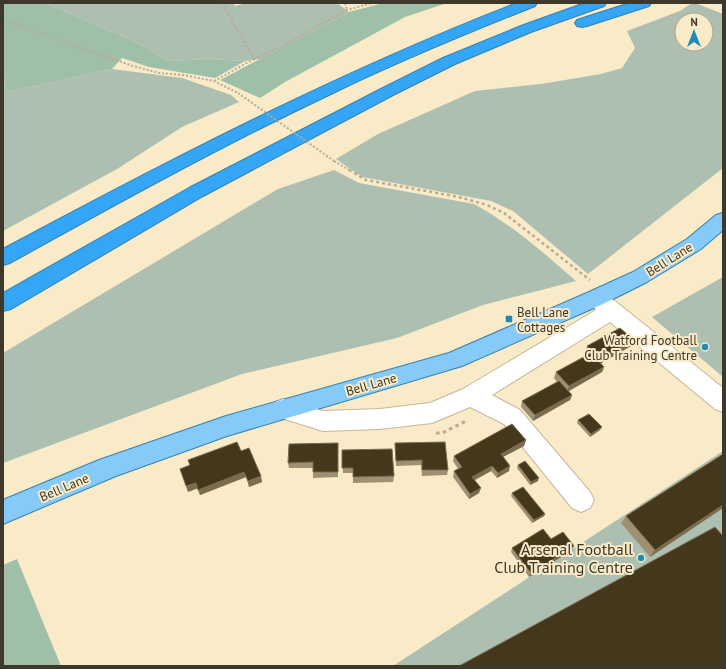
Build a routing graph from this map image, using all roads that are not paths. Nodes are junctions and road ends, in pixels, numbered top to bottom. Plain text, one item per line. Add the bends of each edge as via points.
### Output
1 (530, 3) edge
2 (599, 3) edge
3 (644, 3) edge
4 (387, 92) junction
5 (723, 220) edge
6 (3, 258) edge
7 (599, 297) junction
8 (3, 303) edge
9 (471, 396) junction
10 (723, 402) edge
11 (283, 410) junction
12 (581, 500) dead end
13 (3, 512) edge

1 - 6 highway via 372,67 251,126
2 - 4 highway via 526,29 449,61
3 - 4 highway via 564,29 462,69
4 - 8 highway via 196,192
5 - 7 main road, Bell Lane via 694,244 640,277
7 - 9 street
7 - 10 street
7 - 11 main road, Bell Lane via 454,360
9 - 11 street via 432,413 380,419 324,421
9 - 12 street via 512,417
11 - 13 main road, Bell Lane via 226,426 116,466

